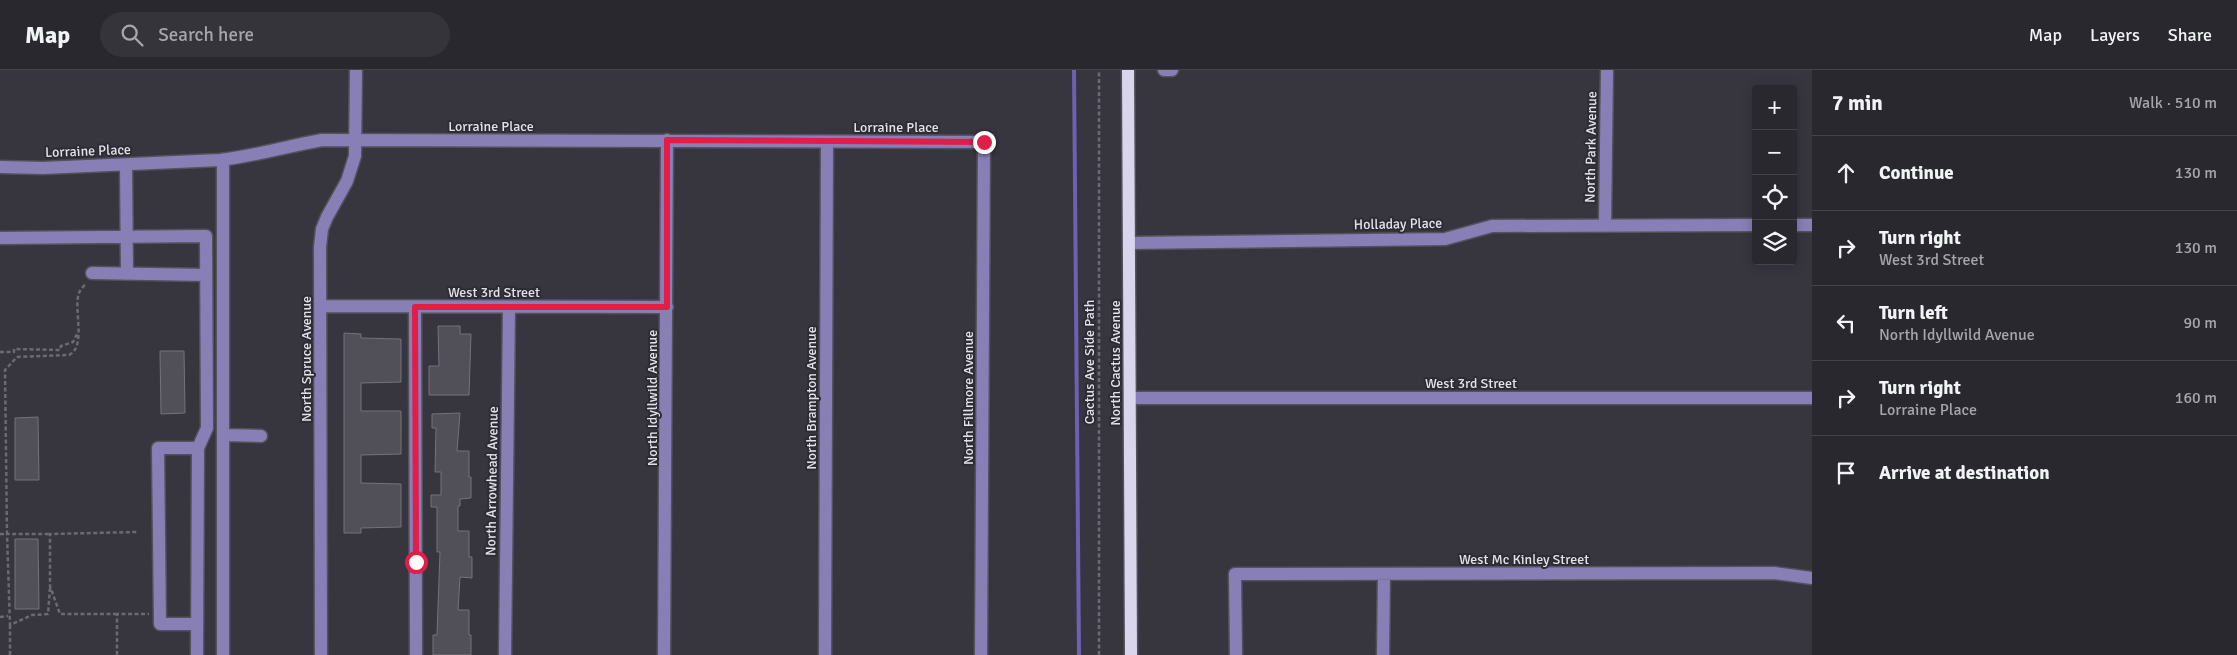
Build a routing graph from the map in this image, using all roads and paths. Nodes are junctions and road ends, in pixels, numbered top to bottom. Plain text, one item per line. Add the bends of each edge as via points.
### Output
1 (356, 70) edge
2 (1099, 70) edge
3 (1128, 70) edge
4 (1164, 70) edge
5 (1172, 70) edge
6 (1607, 70) edge
7 (667, 140) junction
8 (355, 142) junction
9 (827, 142) junction
10 (984, 142) joint
11 (223, 160) junction
12 (126, 165) junction
13 (0, 167) edge
14 (1605, 225) junction
15 (1752, 225) edge
16 (1797, 225) edge
17 (1812, 225) edge
18 (127, 236) junction
19 (0, 238) edge
20 (1129, 243) junction
21 (92, 274) joint
22 (127, 274) junction
23 (206, 274) junction
24 (321, 306) junction
25 (415, 307) junction
26 (509, 307) junction
27 (667, 307) junction
28 (78, 333) junction
29 (0, 352) edge
30 (1130, 398) junction
31 (1812, 398) edge
32 (224, 435) junction
33 (261, 436) dead end
34 (198, 448) junction
35 (137, 532) dead end
36 (0, 534) edge
37 (7, 534) junction
38 (50, 534) junction
39 (1384, 574) junction
40 (1812, 578) edge
41 (50, 586) junction
42 (117, 614) junction
43 (160, 614) junction
44 (0, 616) edge
45 (8, 616) junction
46 (10, 624) junction
47 (197, 624) junction
48 (10, 655) edge
49 (118, 655) edge
50 (197, 655) edge
51 (223, 655) edge
52 (321, 655) edge
53 (416, 655) edge
54 (505, 655) edge
55 (664, 655) edge
56 (826, 655) edge
57 (981, 655) edge
58 (1099, 655) edge
59 (1132, 655) edge
60 (1236, 655) edge
61 (1383, 655) edge

1 - 8 street, North Spruce Avenue
2 - 58 path, Cactus Ave Side Path
3 - 20 main road, North Cactus Avenue
4 - 5 street
6 - 14 street, North Park Avenue
7 - 8 street, Lorraine Place
7 - 9 street, Lorraine Place
7 - 27 street, North Idyllwild Avenue
8 - 11 street, Lorraine Place via 322,140
8 - 24 street, North Spruce Avenue via 351,171 322,229
9 - 10 street, Lorraine Place
9 - 56 street, North Brampton Avenue
10 - 57 street, North Fillmore Avenue
11 - 12 street, Lorraine Place
11 - 32 street
12 - 13 street, Lorraine Place
12 - 18 street
14 - 15 street, Holladay Place
14 - 20 street, Holladay Place via 1492,226 1445,239
16 - 17 street
18 - 19 street
18 - 22 street
18 - 23 street via 206,236
20 - 30 main road, North Cactus Avenue
21 - 22 street
21 - 28 path via 78,294
22 - 23 street
23 - 34 street via 208,428
24 - 25 street, West 3rd Street
24 - 52 street, North Spruce Avenue
25 - 26 street, West 3rd Street
25 - 53 street
26 - 27 street, West 3rd Street
26 - 54 street, North Arrowhead Avenue
27 - 55 street, North Idyllwild Avenue
28 - 29 path via 73,342 61,346 60,350 14,349 14,352
28 - 37 path via 77,348 69,355 17,357 5,370
30 - 31 street, West 3rd Street
30 - 59 main road, North Cactus Avenue
32 - 33 street
32 - 51 street
34 - 43 street via 158,448
34 - 47 street
35 - 38 path
36 - 37 path
37 - 38 path
37 - 45 path
38 - 41 path
39 - 40 street, West Mc Kinley Street via 1774,573
39 - 60 street, West Mc Kinley Street via 1236,574
39 - 61 street
41 - 42 path via 60,614
41 - 46 path via 48,614 32,615
42 - 43 path
42 - 49 path
43 - 47 street via 160,624
44 - 45 path
45 - 46 path
46 - 48 path
47 - 50 street

